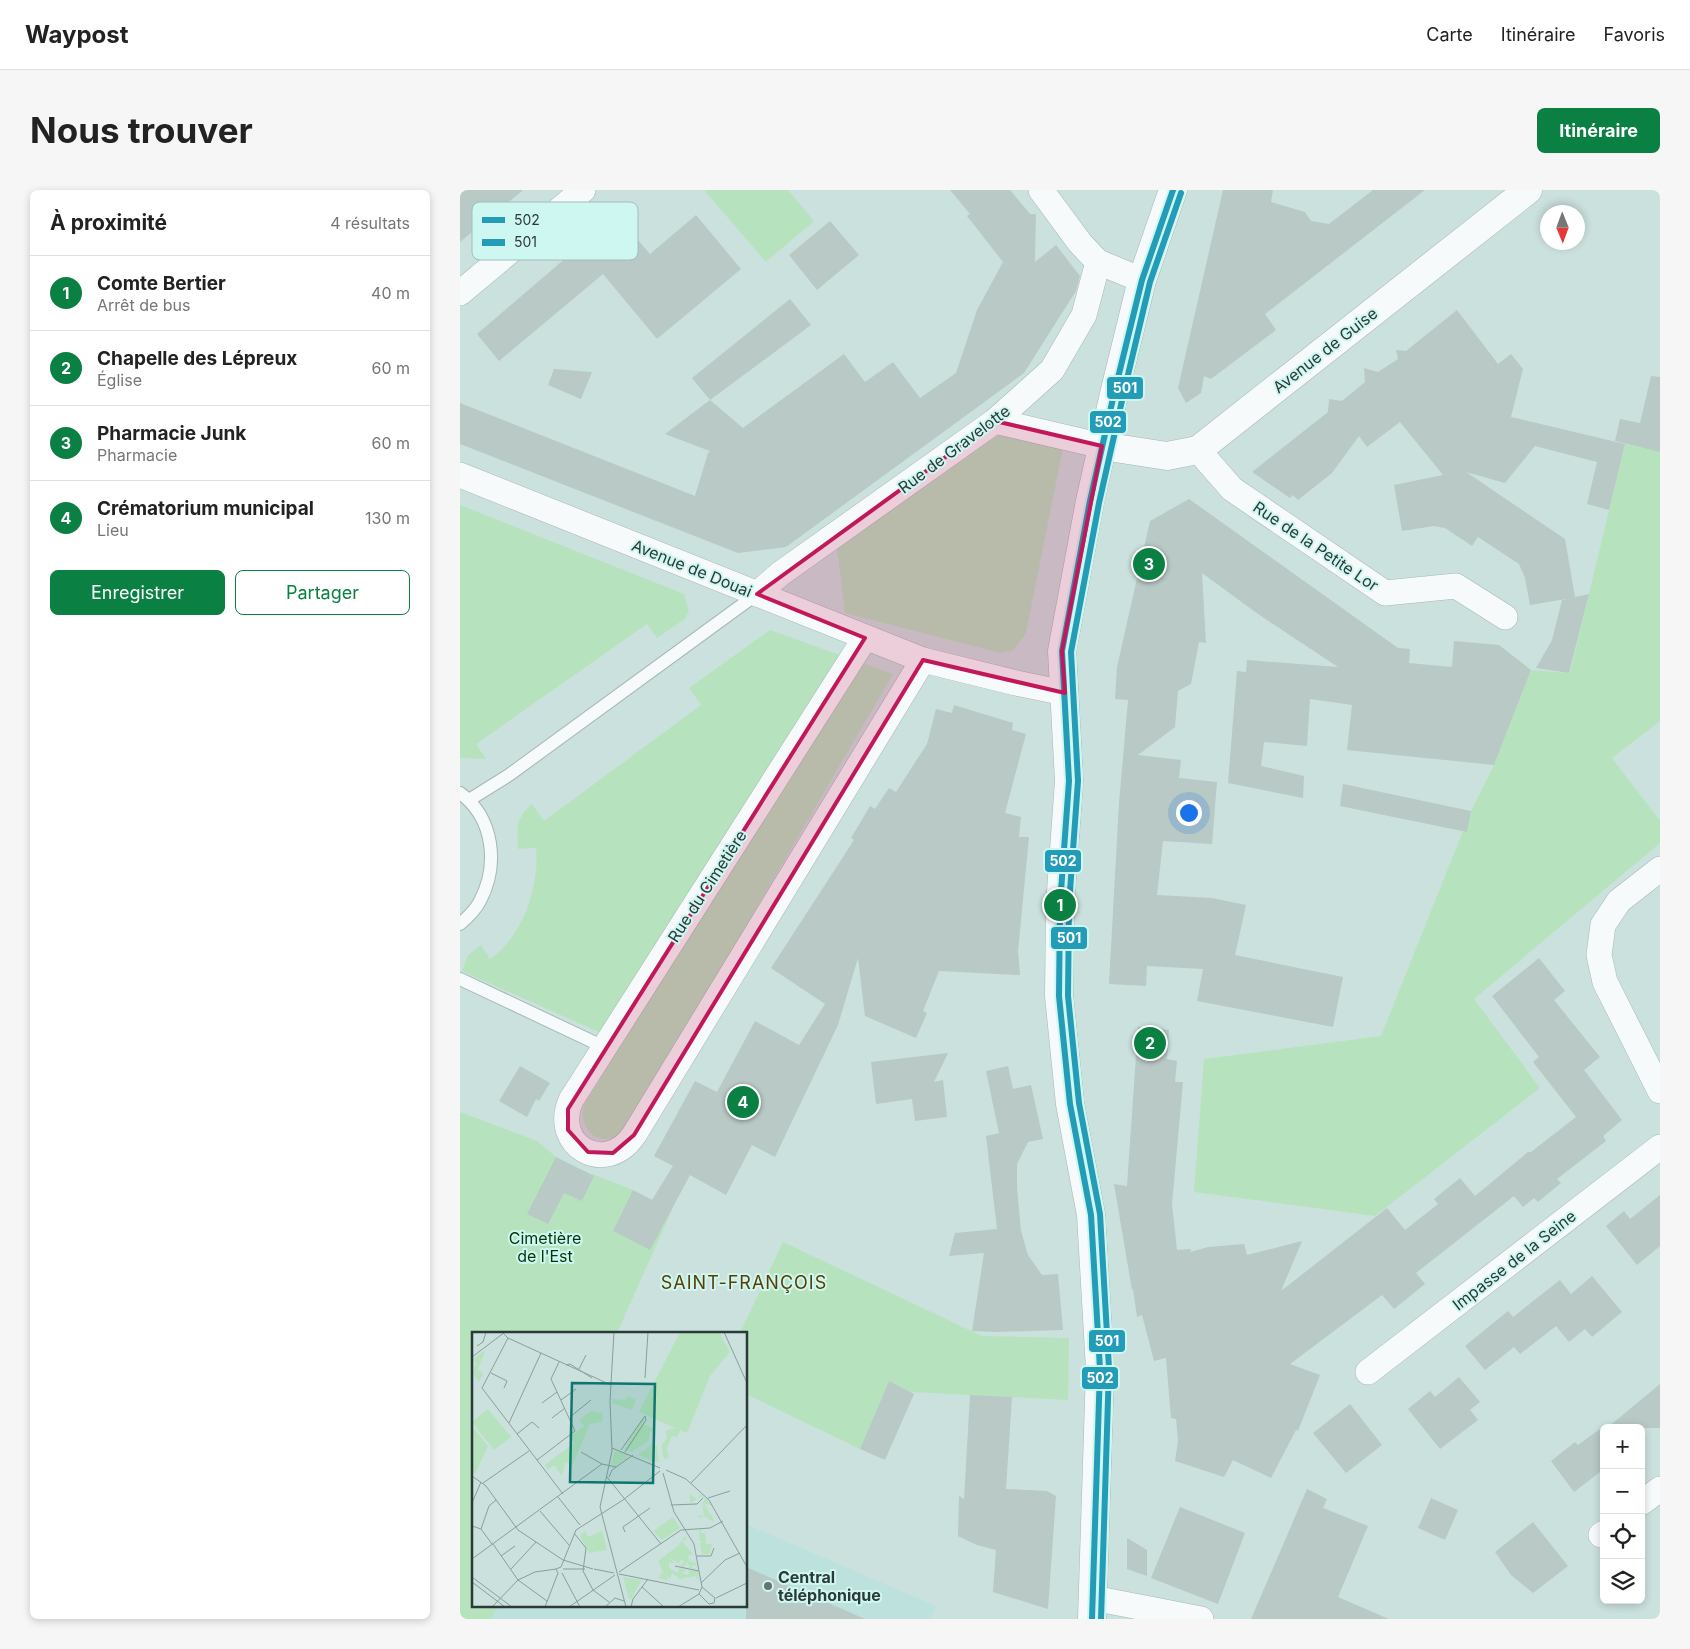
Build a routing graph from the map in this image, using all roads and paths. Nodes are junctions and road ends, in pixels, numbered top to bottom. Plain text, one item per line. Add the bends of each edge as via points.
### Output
1 (582, 190) edge
2 (1041, 190) edge
3 (1173, 190) edge
4 (1528, 190) edge
5 (568, 202) edge
6 (499, 260) edge
7 (1098, 262) junction
8 (1142, 280) junction
9 (460, 293) edge
10 (995, 421) junction
11 (1102, 446) junction
12 (1198, 450) junction
13 (460, 475) edge
14 (757, 594) junction
15 (1505, 617) dead end
16 (865, 638) junction
17 (923, 660) junction
18 (1065, 693) junction
19 (464, 796) edge
20 (1660, 869) edge
21 (460, 924) edge
22 (460, 979) edge
23 (604, 1047) junction
24 (1660, 1091) edge
25 (1660, 1147) edge
26 (1368, 1372) dead end
27 (1660, 1489) edge
28 (1645, 1501) edge
29 (1093, 1609) edge
30 (1201, 1619) edge

1 - 5 street
2 - 7 street
3 - 8 main road
4 - 12 main road, Avenue de Guise
6 - 9 street
7 - 8 street
7 - 10 street, Rue de Gravelotte via 1084,315 1052,370
8 - 11 main road
10 - 11 street
10 - 14 street, Rue de Gravelotte via 780,574
11 - 12 main road, Avenue de Guise via 1167,456
11 - 18 main road via 1062,651
12 - 15 street, Rue de la Petite Lor via 1232,489 1385,593 1456,586
13 - 14 street, Avenue de Douai
14 - 16 street, Avenue de Douai
14 - 19 lane via 510,775
16 - 17 street, Avenue de Douai
16 - 23 street, Rue du Cimetière
17 - 18 street, Avenue de Douai
17 - 23 street, Rue du Cimetière via 634,1135 628,1144 606,1155 580,1147 568,1130 566,1118
18 - 29 main road via 1069,781 1060,905 1059,993 1070,1104 1091,1215 1099,1345
19 - 21 lane via 485,823 492,850 490,877 480,903
20 - 24 street via 1619,901 1603,925 1599,955 1604,982
22 - 23 lane
25 - 26 street, Impasse de la Seine
27 - 28 street
29 - 30 street

